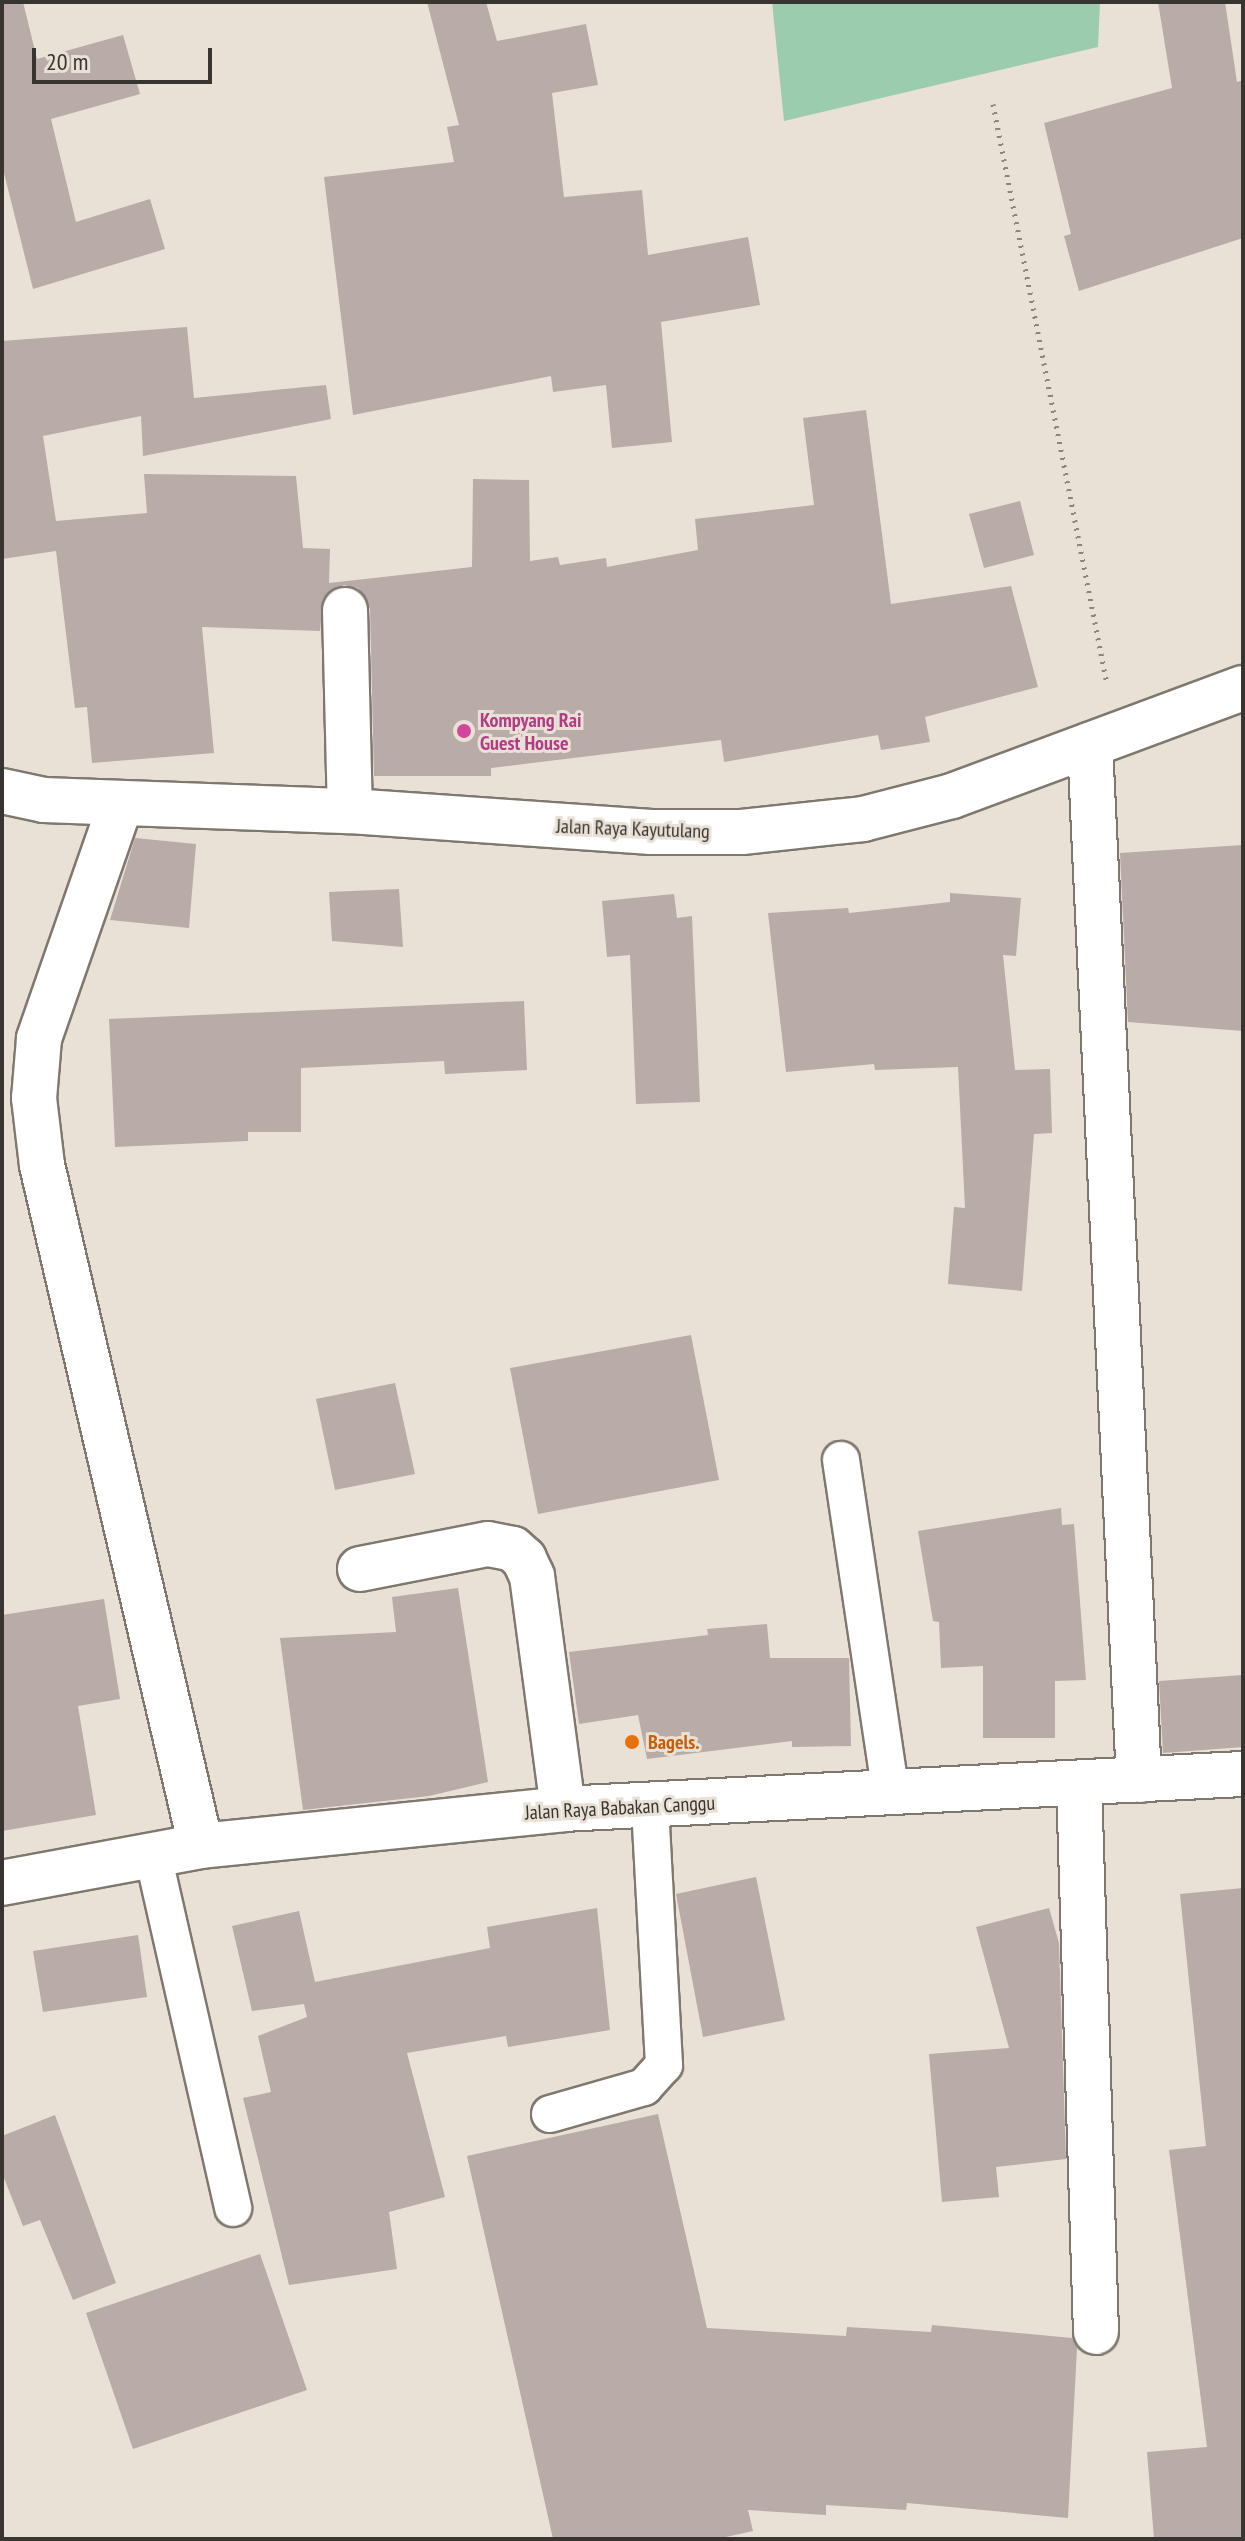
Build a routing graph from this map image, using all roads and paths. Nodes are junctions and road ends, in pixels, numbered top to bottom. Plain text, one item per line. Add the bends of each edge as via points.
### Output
1 (993, 104) dead end
2 (345, 610) dead end
3 (1243, 688) edge
4 (1104, 740) junction
5 (2, 791) edge
6 (121, 803) junction
7 (350, 811) junction
8 (18, 1100) edge
9 (841, 1460) dead end
10 (360, 1569) dead end
11 (1243, 1774) edge
12 (1139, 1780) junction
13 (1079, 1783) junction
14 (891, 1794) junction
15 (650, 1806) junction
16 (563, 1809) junction
17 (201, 1846) junction
18 (153, 1855) junction
19 (2, 1883) edge
20 (550, 2114) dead end
21 (233, 2208) dead end
22 (1096, 2332) dead end

1 - 4 path
2 - 7 street
3 - 4 street, Jalan Raya Kayutulang
4 - 7 street, Jalan Raya Kayutulang via 952,796 863,819 742,832 556,828
4 - 12 street
5 - 6 street, Jalan Raya Kayutulang via 44,800
6 - 7 street, Jalan Raya Kayutulang
6 - 8 street
8 - 17 street via 42,1165
9 - 14 lane
10 - 16 street via 488,1544 513,1549 524,1559 532,1576
11 - 12 street, Jalan Raya Babakan Canggu
12 - 13 street, Jalan Raya Babakan Canggu
13 - 14 street, Jalan Raya Babakan Canggu
13 - 22 street
14 - 15 street, Jalan Raya Babakan Canggu
15 - 16 street, Jalan Raya Babakan Canggu
15 - 20 lane via 664,2065 644,2087
16 - 17 street, Jalan Raya Babakan Canggu
17 - 18 street, Jalan Raya Babakan Canggu
18 - 19 street, Jalan Raya Babakan Canggu
18 - 21 lane

